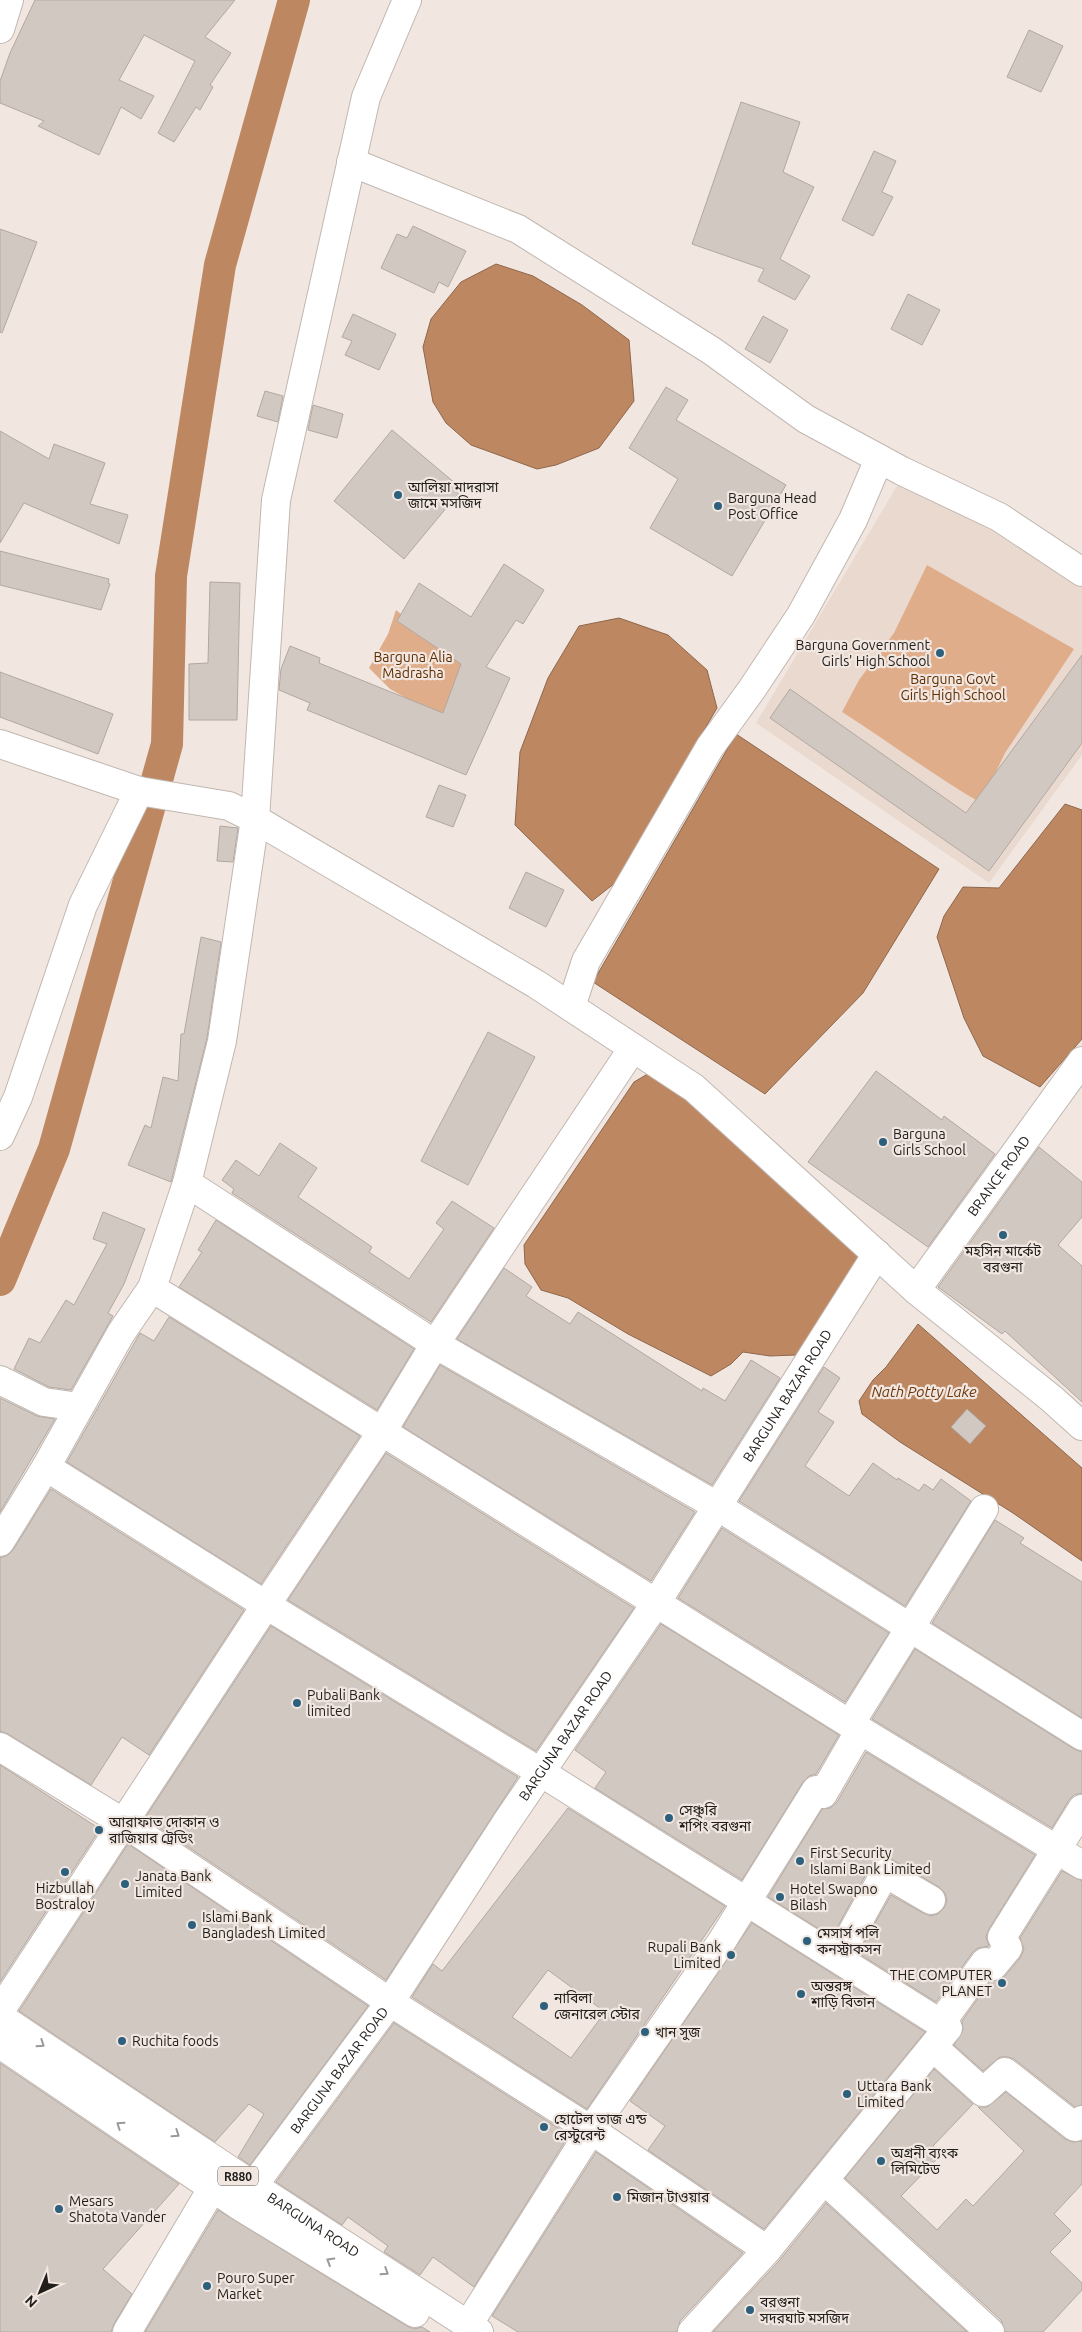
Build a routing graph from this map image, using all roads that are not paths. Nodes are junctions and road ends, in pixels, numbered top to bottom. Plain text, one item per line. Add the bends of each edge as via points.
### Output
1 (9, 0) edge
2 (407, 0) edge
3 (0, 29) edge
4 (351, 162) junction
5 (880, 459) junction
6 (1082, 572) edge
7 (0, 744) edge
8 (139, 790) junction
9 (256, 819) junction
10 (571, 1007) junction
11 (633, 1048) junction
12 (1082, 1061) edge
13 (0, 1136) edge
14 (187, 1183) junction
15 (878, 1254) junction
16 (152, 1288) junction
17 (916, 1290) junction
18 (435, 1344) junction
19 (0, 1380) edge
20 (80, 1407) junction
21 (1082, 1426) edge
22 (383, 1430) junction
23 (46, 1467) junction
24 (717, 1506) junction
25 (984, 1509) dead end
26 (0, 1542) edge
27 (656, 1603) junction
28 (266, 1605) junction
29 (910, 1627) junction
30 (855, 1727) junction
31 (1082, 1736) edge
32 (0, 1747) edge
33 (542, 1773) junction
34 (1082, 1808) edge
35 (124, 1823) junction
36 (1056, 1849) junction
37 (1082, 1865) edge
38 (931, 1900) dead end
39 (747, 1901) junction
40 (838, 1958) junction
41 (390, 2002) junction
42 (0, 2011) edge
43 (0, 2017) edge
44 (936, 2035) junction
45 (0, 2044) edge
46 (1082, 2120) edge
47 (591, 2130) junction
48 (824, 2180) junction
49 (213, 2187) junction
50 (245, 2195) junction
51 (767, 2250) junction
52 (464, 2330) edge
53 (127, 2332) edge
54 (692, 2332) edge
55 (990, 2332) edge

1 - 3 street
2 - 4 street via 366,97
4 - 5 street via 518,229 712,351 806,419
4 - 9 street via 276,500
5 - 6 street via 999,517
5 - 10 street via 853,520 801,615 710,747 586,961
7 - 8 street
8 - 9 street via 229,806
8 - 13 street via 82,904 18,1097
9 - 10 street
9 - 14 street via 222,1040
10 - 11 street
11 - 15 street via 694,1088
11 - 18 street
12 - 17 street, BRANCE ROAD
14 - 16 street
14 - 18 street
15 - 17 street
15 - 24 street, BARGUNA BAZAR ROAD
16 - 20 street via 121,1333
16 - 22 street
17 - 21 street
18 - 22 street
18 - 24 street
19 - 20 street via 44,1402
20 - 23 street
22 - 27 street
22 - 28 street
23 - 26 street
23 - 28 street
24 - 27 street, BARGUNA BAZAR ROAD
24 - 29 street
25 - 29 street
27 - 30 street
27 - 33 street, BARGUNA BAZAR ROAD
28 - 33 street
28 - 35 street
29 - 30 street
29 - 31 street
30 - 36 street
30 - 39 street via 823,1794 816,1790
32 - 35 street
33 - 39 street
33 - 41 street, BARGUNA BAZAR ROAD
34 - 36 street
35 - 41 street
35 - 42 street
36 - 37 street
36 - 44 street via 1002,1937 1008,1948 993,1966 986,1962
38 - 40 street via 885,1874
39 - 40 street
39 - 47 street
40 - 44 street
41 - 47 street
41 - 50 street, BARGUNA BAZAR ROAD
43 -> 50 street, BARGUNA ROAD / R880
44 - 46 street via 983,2092 1005,2072 1075,2127
44 - 48 street
49 -> 45 street, BARGUNA ROAD / R880
47 - 51 street
47 - 52 street
48 - 51 street
48 - 55 street
49 - 50 street, BARGUNA ROAD / R880
49 - 53 street
50 - 52 street, BARGUNA ROAD / R880
51 - 54 street

